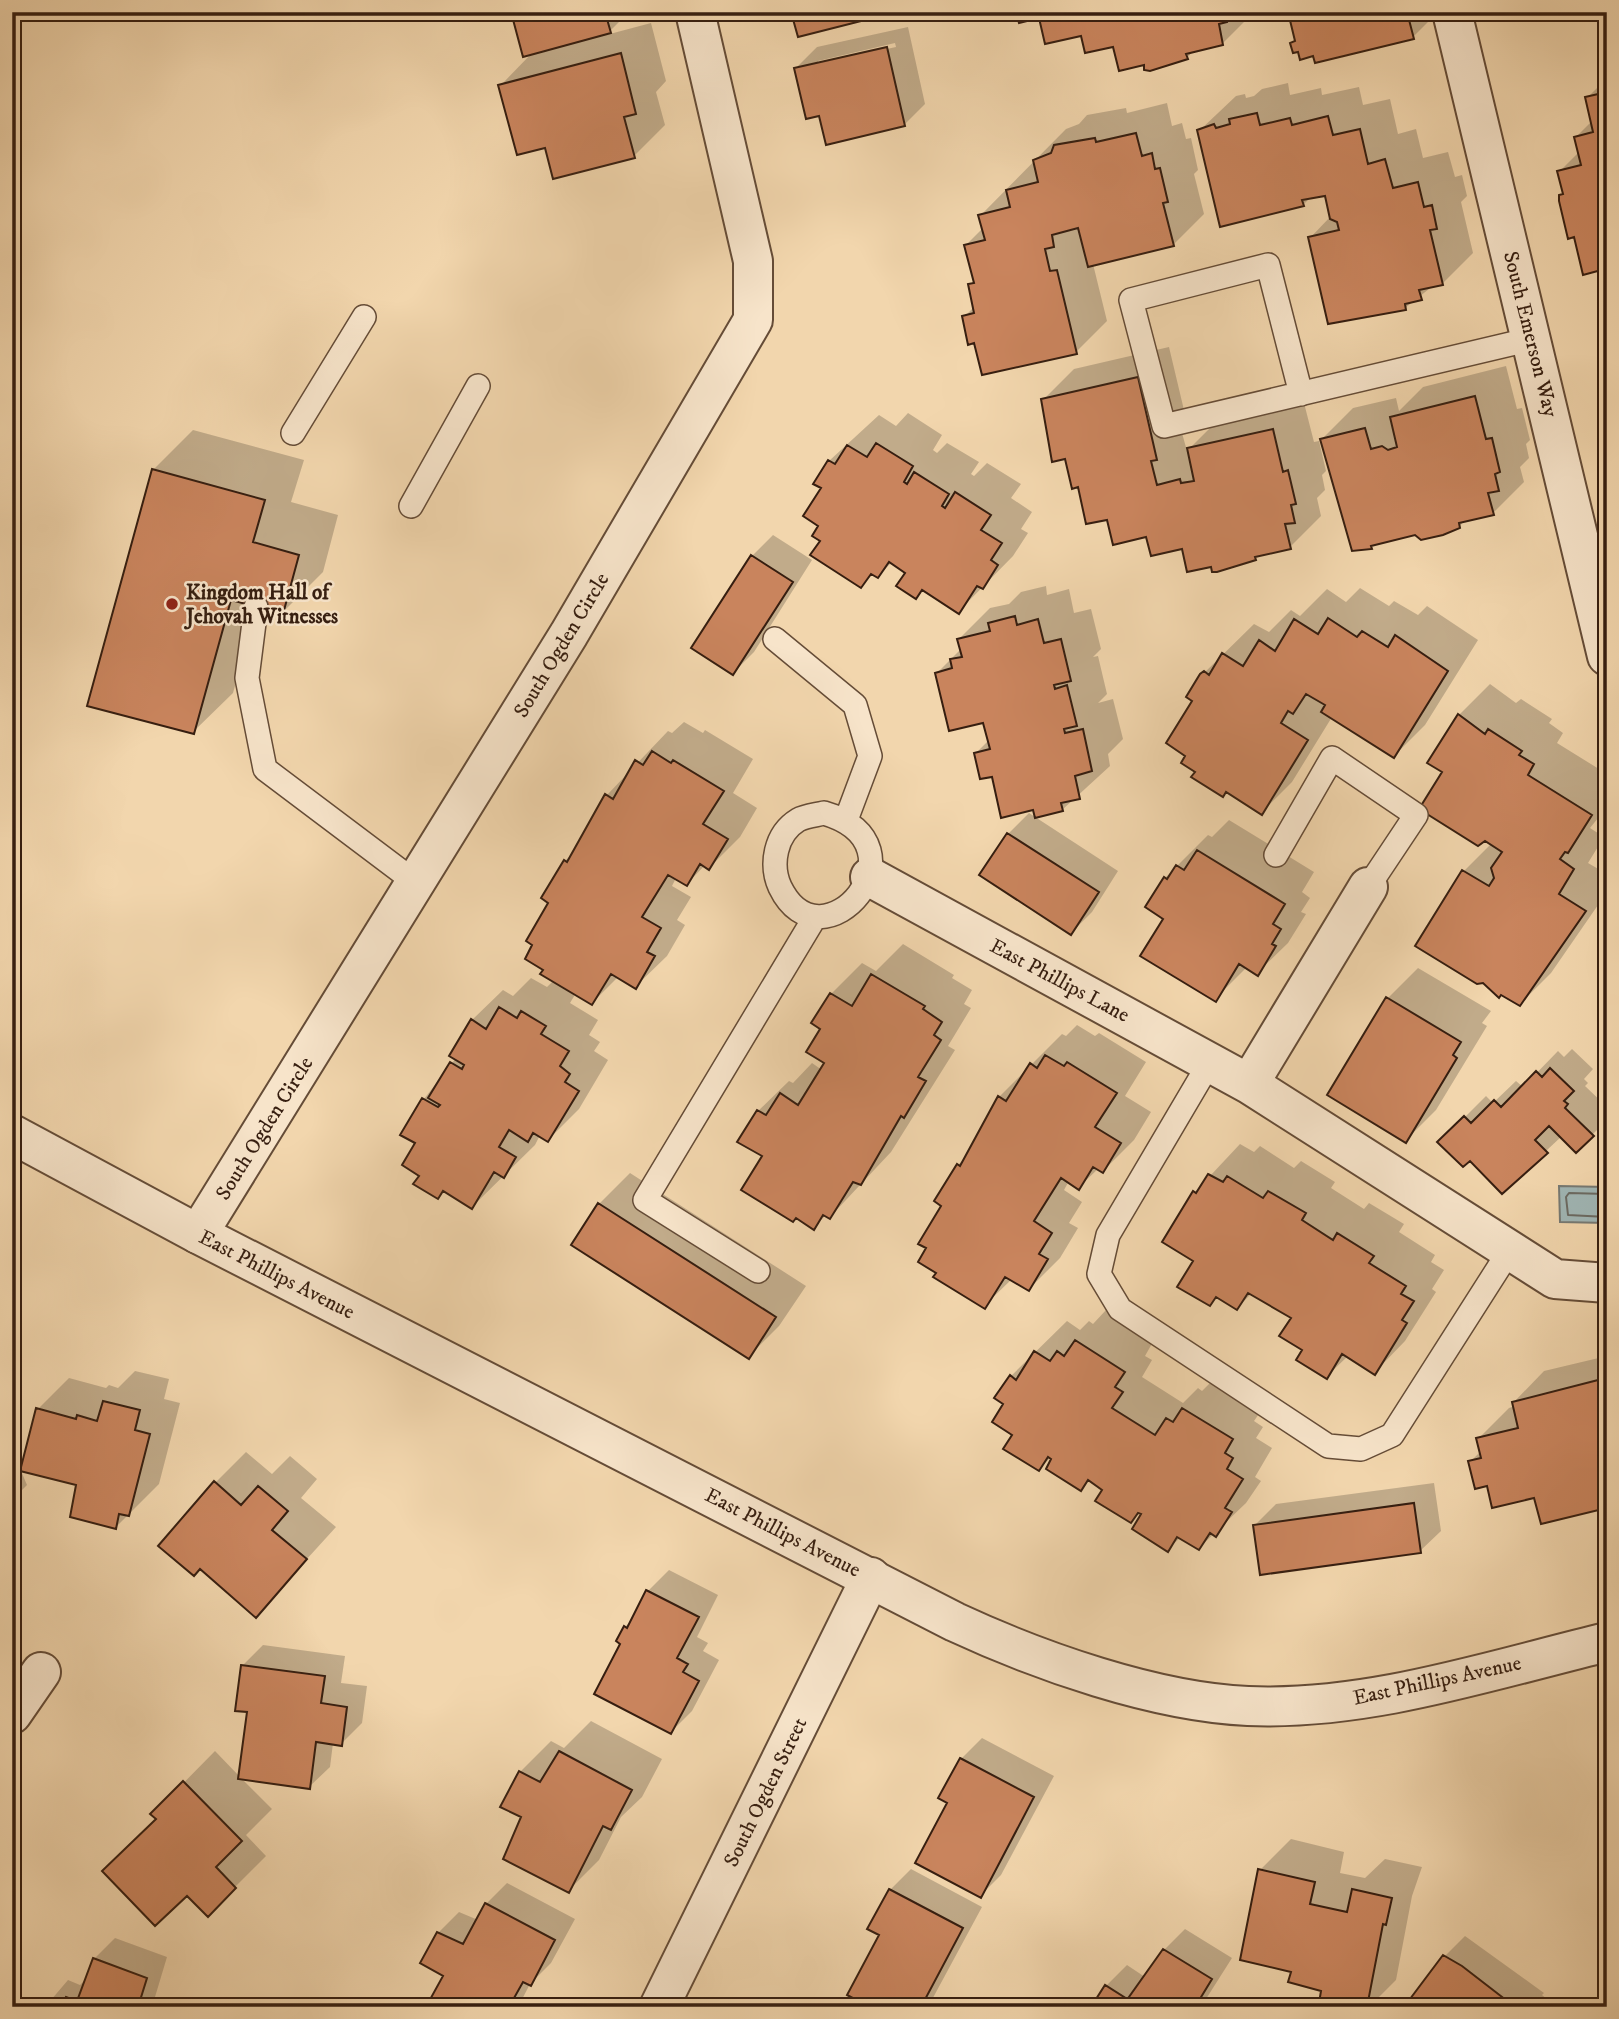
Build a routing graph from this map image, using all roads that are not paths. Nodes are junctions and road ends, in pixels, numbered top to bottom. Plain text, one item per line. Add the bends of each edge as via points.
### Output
1 (695, 12) edge
2 (1452, 12) edge
3 (364, 317) dead end
4 (1532, 339) junction
5 (478, 386) dead end
6 (1301, 394) junction
7 (293, 433) dead end
8 (411, 506) dead end
9 (1595, 545) edge
10 (256, 607) dead end
11 (775, 639) dead end
12 (1607, 656) edge
13 (846, 820) junction
14 (1276, 855) dead end
15 (870, 877) junction
16 (415, 882) junction
17 (1367, 887) joint
18 (815, 917) junction
19 (1210, 1062) junction
20 (1249, 1084) junction
21 (12, 1134) edge
22 (198, 1234) junction
23 (1510, 1250) junction
24 (758, 1270) dead end
25 (1607, 1283) edge
26 (871, 1577) junction
27 (1607, 1642) edge
28 (41, 1672) dead end
29 (12, 1714) edge
30 (659, 2007) edge

1 - 16 street, South Ogden Circle via 753,261 753,320 569,634
2 - 4 street, South Emerson Way
3 - 7 lane
4 - 6 lane
4 - 9 street, South Emerson Way
5 - 8 lane
6 - 6 lane via 1164,426 1131,300 1268,265
9 - 12 street, South Emerson Way
10 - 16 lane via 247,678 265,769
11 - 13 lane via 855,705 870,756
13 - 15 lane via 861,831 869,851
13 - 18 lane via 824,813 797,820 779,841 774,861 787,901
14 - 17 lane via 1332,758 1416,816
15 - 18 lane via 849,908
15 - 19 street, East Phillips Lane
16 - 22 street, South Ogden Circle
17 - 20 street
18 - 24 lane via 645,1200
19 - 20 street, East Phillips Lane
19 - 23 lane via 1108,1235 1099,1274 1120,1309 1328,1446 1361,1449 1392,1435
20 - 23 street, East Phillips Lane
21 - 22 street, East Phillips Avenue
22 - 26 street, East Phillips Avenue
23 - 25 street, East Phillips Lane via 1555,1279
26 - 27 street, East Phillips Avenue via 1006,1646 1164,1694 1247,1706 1307,1705 1402,1692
26 - 30 street, South Ogden Street
28 - 29 street

